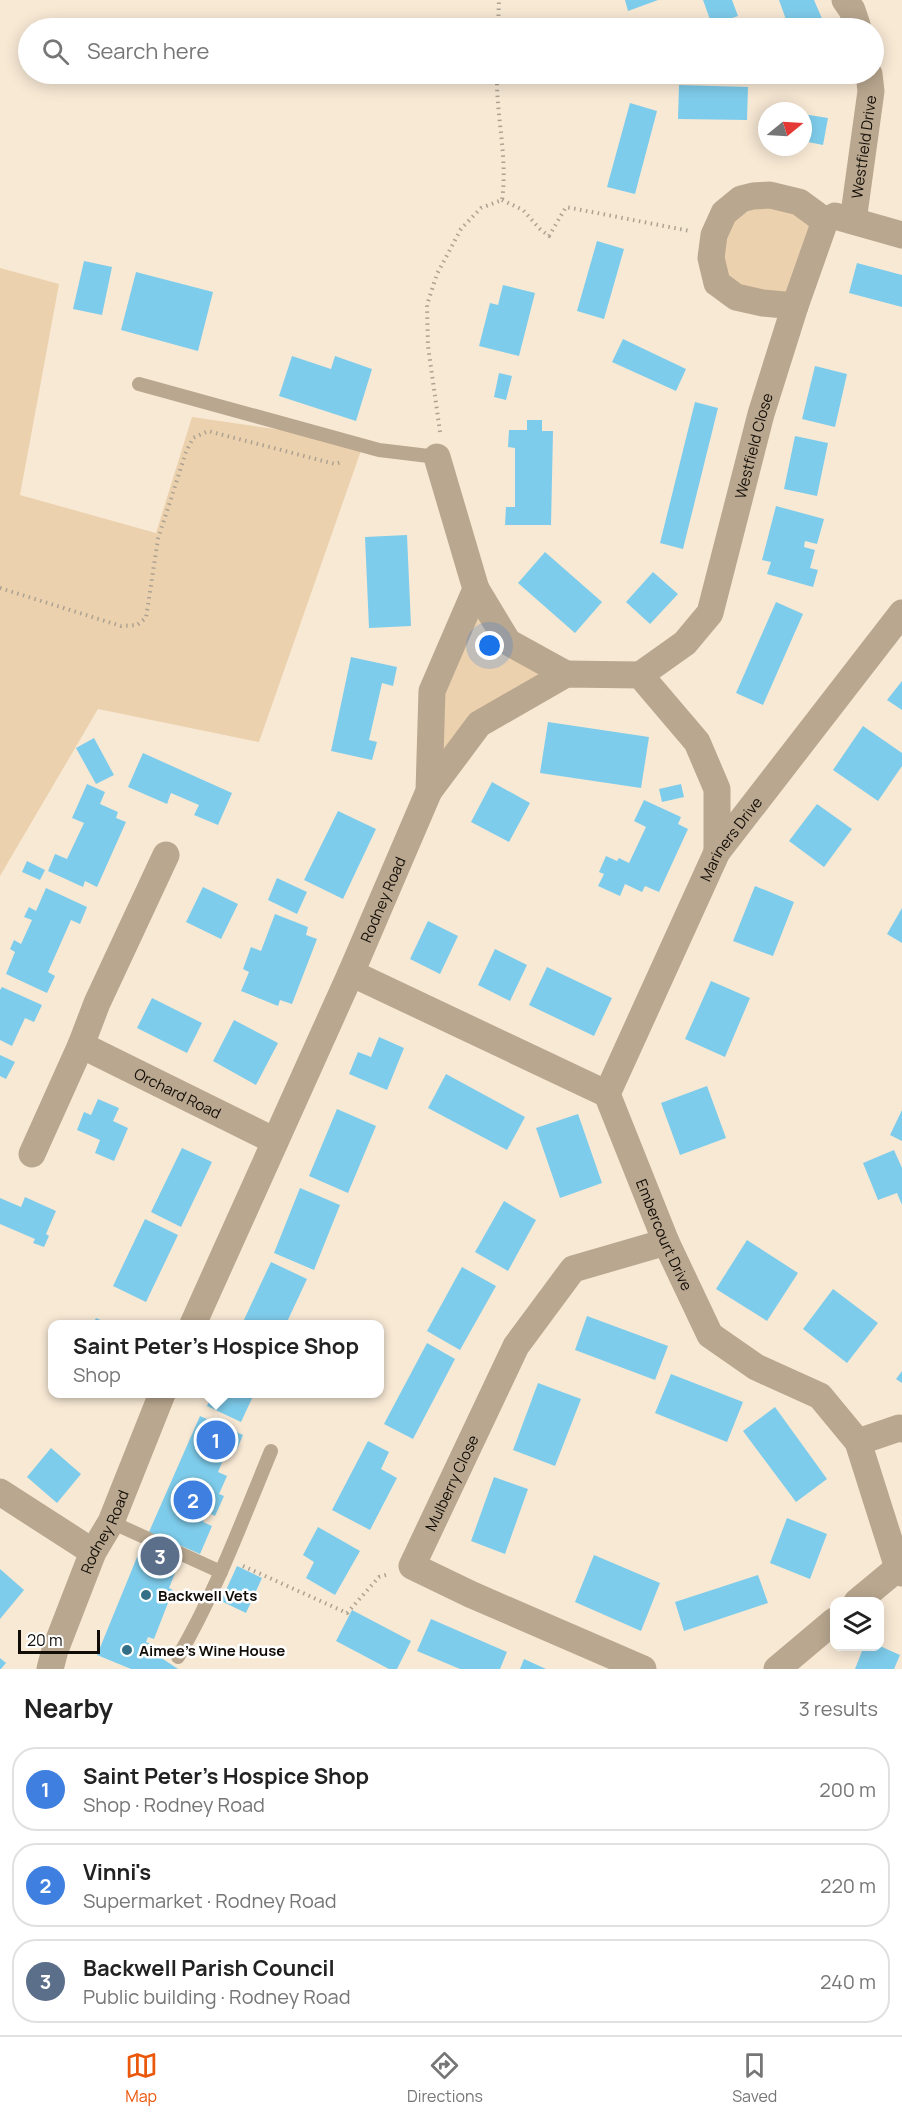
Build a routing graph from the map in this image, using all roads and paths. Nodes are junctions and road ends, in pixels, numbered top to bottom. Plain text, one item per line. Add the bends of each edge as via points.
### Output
1 (499, 0) edge
2 (845, 0) edge
3 (498, 18) edge
4 (855, 18) edge
5 (497, 84) edge
6 (870, 84) edge
7 (502, 200) junction
8 (825, 221) junction
9 (854, 221) junction
10 (714, 235) junction
11 (902, 235) edge
12 (795, 306) junction
13 (138, 384) dead end
14 (355, 444) junction
15 (437, 457) junction
16 (0, 588) edge
17 (476, 589) junction
18 (902, 614) edge
19 (566, 674) junction
20 (640, 675) junction
21 (429, 791) junction
22 (717, 852) junction
23 (166, 855) dead end
24 (351, 973) junction
25 (81, 1045) junction
26 (608, 1094) junction
27 (275, 1141) junction
28 (32, 1154) dead end
29 (666, 1242) junction
30 (195, 1320) edge
31 (160, 1398) edge
32 (902, 1429) edge
33 (858, 1442) junction
34 (271, 1451) dead end
35 (0, 1492) edge
36 (111, 1522) junction
37 (93, 1552) junction
38 (226, 1558) junction
39 (412, 1566) junction
40 (900, 1571) edge
41 (221, 1572) junction
42 (864, 1597) edge
43 (830, 1624) edge
44 (178, 1657) dead end
45 (50, 1669) edge
46 (643, 1669) edge
47 (777, 1669) edge

1 - 3 path
2 - 4 street
5 - 7 path via 505,178
6 - 9 street, Westfield Drive
7 - 10 path via 524,210 549,236 566,207
7 - 15 path via 481,208 461,229 437,274 427,305 428,346 441,441
8 - 9 street via 835,216
8 - 10 street via 799,202 770,195 753,196 741,199 724,213
8 - 12 street, Westfield Close
9 - 11 street
10 - 12 street via 711,258 717,282 736,297
12 - 20 street, Westfield Close via 761,414 710,614 685,643
13 - 14 lane
14 - 15 lane
14 - 16 path via 350,459 335,464 208,431 193,438 158,539 146,618 137,625 121,626
15 - 17 street
17 - 19 street via 508,642
17 - 21 street, Rodney Road via 432,691
18 - 22 street, Mariners Drive
19 - 20 street
19 - 21 street via 479,724
20 - 22 street via 698,742 717,789
21 - 24 street, Rodney Road
22 - 26 street, Mariners Drive
23 - 25 street
24 - 26 street
24 - 27 street, Rodney Road
25 - 27 street, Orchard Road
25 - 28 street
26 - 29 street, Embercourt Drive
27 - 30 street, Rodney Road
29 - 33 street, Embercourt Drive via 710,1335 756,1367 820,1396
29 - 39 street, Mulberry Close via 573,1269 516,1346
31 - 36 street, Rodney Road
32 - 33 street
33 - 40 street, Embercourt Drive
34 - 38 lane
35 - 37 street
36 - 37 street, Rodney Road
36 - 41 lane
37 - 45 street, Rodney Road
38 - 39 path via 347,1613 379,1577
38 - 41 lane
39 - 46 street
40 - 42 street
41 - 44 lane
43 - 47 street

